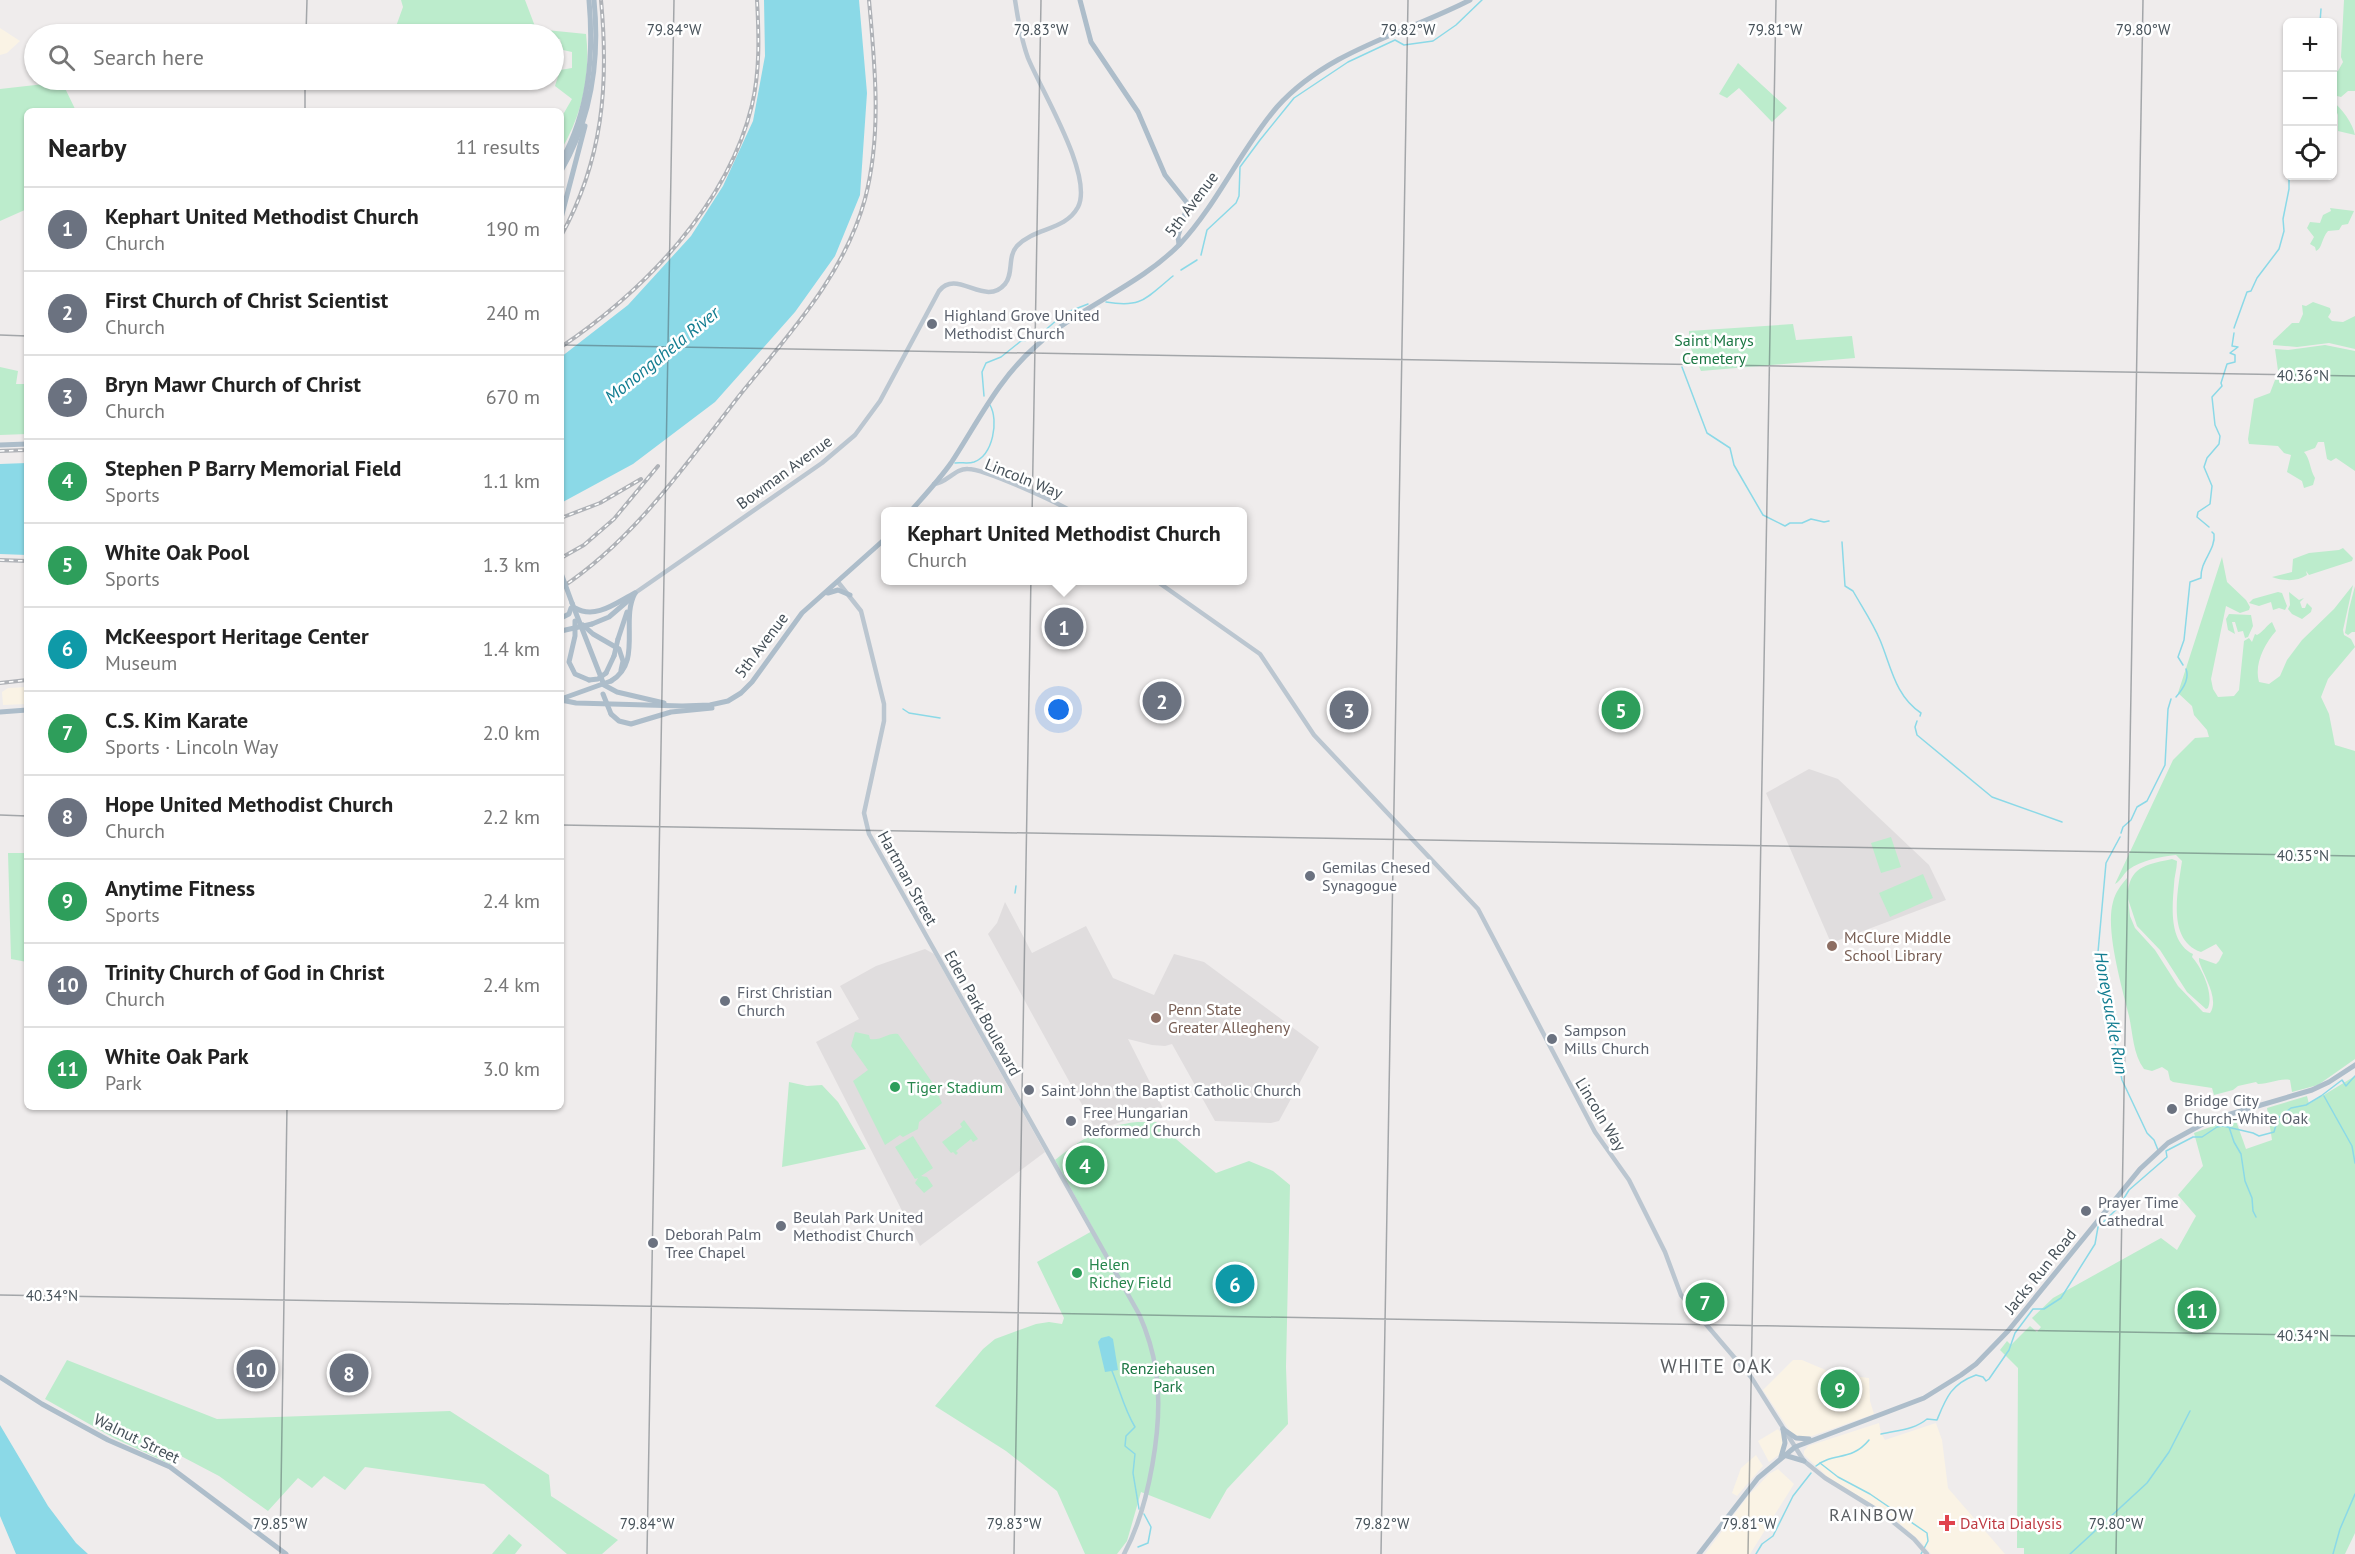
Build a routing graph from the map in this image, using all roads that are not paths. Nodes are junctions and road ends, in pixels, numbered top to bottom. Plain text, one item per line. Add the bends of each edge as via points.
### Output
1 (589, 0) edge
2 (594, 0) edge
3 (1015, 0) edge
4 (1080, 0) edge
5 (1470, 0) edge
6 (593, 84) junction
7 (564, 155) edge
8 (564, 164) edge
9 (564, 204) edge
10 (1179, 245) junction
11 (24, 444) edge
12 (0, 445) edge
13 (934, 484) junction
14 (914, 507) edge
15 (1062, 507) edge
16 (881, 542) edge
17 (564, 582) edge
18 (838, 582) junction
19 (1162, 585) edge
20 (564, 587) edge
21 (635, 593) junction
22 (850, 595) junction
23 (821, 597) junction
24 (572, 606) junction
25 (628, 608) junction
26 (564, 616) edge
27 (577, 620) junction
28 (564, 630) edge
29 (619, 675) junction
30 (564, 699) edge
31 (564, 701) edge
32 (728, 701) junction
33 (682, 706) junction
34 (24, 710) edge
35 (0, 712) edge
36 (932, 946) joint
37 (2355, 1065) edge
38 (0, 1377) edge
39 (1784, 1429) junction
40 (1816, 1438) junction
41 (1795, 1447) junction
42 (1782, 1457) junction
43 (1805, 1462) junction
44 (1927, 1553) edge
45 (286, 1554) edge
46 (1124, 1554) edge
47 (1699, 1554) edge

1 - 7 main road via 589,78 578,124
2 - 6 main road via 597,42
3 - 21 main road, Bowman Avenue via 1028,58 1076,165 1082,189 1080,202 1068,220 1024,240 1011,254 1006,283 999,289 988,292 954,283 944,285 880,401 855,435 822,463
4 - 10 main road via 1091,42 1138,112 1165,175 1188,204
5 - 10 main road, 5th Avenue via 1334,61 1302,84 1262,126
6 - 8 main road via 584,121
6 - 9 main road
10 - 13 main road, 5th Avenue via 1054,331 1020,360
11 - 12 main road
13 - 14 main road, 5th Avenue
13 - 15 main road, Lincoln Way via 968,469
16 - 18 main road, 5th Avenue
17 - 24 main road, bridge
18 - 22 main road, Hartman Street
18 - 23 main road, 5th Avenue
19 - 39 main road, Lincoln Way via 1260,654 1314,735 1478,909 1592,1128 1629,1180 1665,1252 1681,1295 1751,1377
20 - 24 main road, bridge
21 - 24 main road via 600,611 585,612
21 - 25 main road
21 - 28 main road, bridge via 618,612 592,624
22 - 23 main road via 838,590
22 - 36 main road, Hartman Street via 863,619 884,712 864,820
23 - 32 main road, 5th Avenue via 802,613 752,682
24 - 26 main road
24 - 27 main road
25 - 27 main road, bridge via 614,656 606,674 598,679 575,674 569,662
25 - 29 main road via 628,656
27 - 29 main road via 619,649 623,662
27 - 32 main road, bridge via 611,714 619,721 631,724
27 - 33 main road via 606,687 617,693
29 - 30 main road, bridge
31 - 33 main road, 5th Avenue
32 - 33 main road, 5th Avenue
34 - 35 main road
36 - 46 main road, Eden Park Boulevard via 1139,1314 1149,1340 1158,1388 1154,1450 1142,1509
37 - 40 main road, Jacks Run Road via 2312,1090 2210,1120 2168,1143 2140,1169 2008,1331 1976,1364 1924,1398
38 - 45 main road, Walnut Street via 108,1440 170,1467
39 - 40 main road via 1798,1439
39 - 41 main road, Lincoln Way
39 - 42 main road
40 - 41 main road, Jacks Run Road
41 - 42 main road, Jacks Run Road
41 - 43 main road, Lincoln Way
42 - 43 main road
42 - 47 main road, Jacks Run Road via 1751,1485
43 - 44 main road, Lincoln Way via 1882,1513

